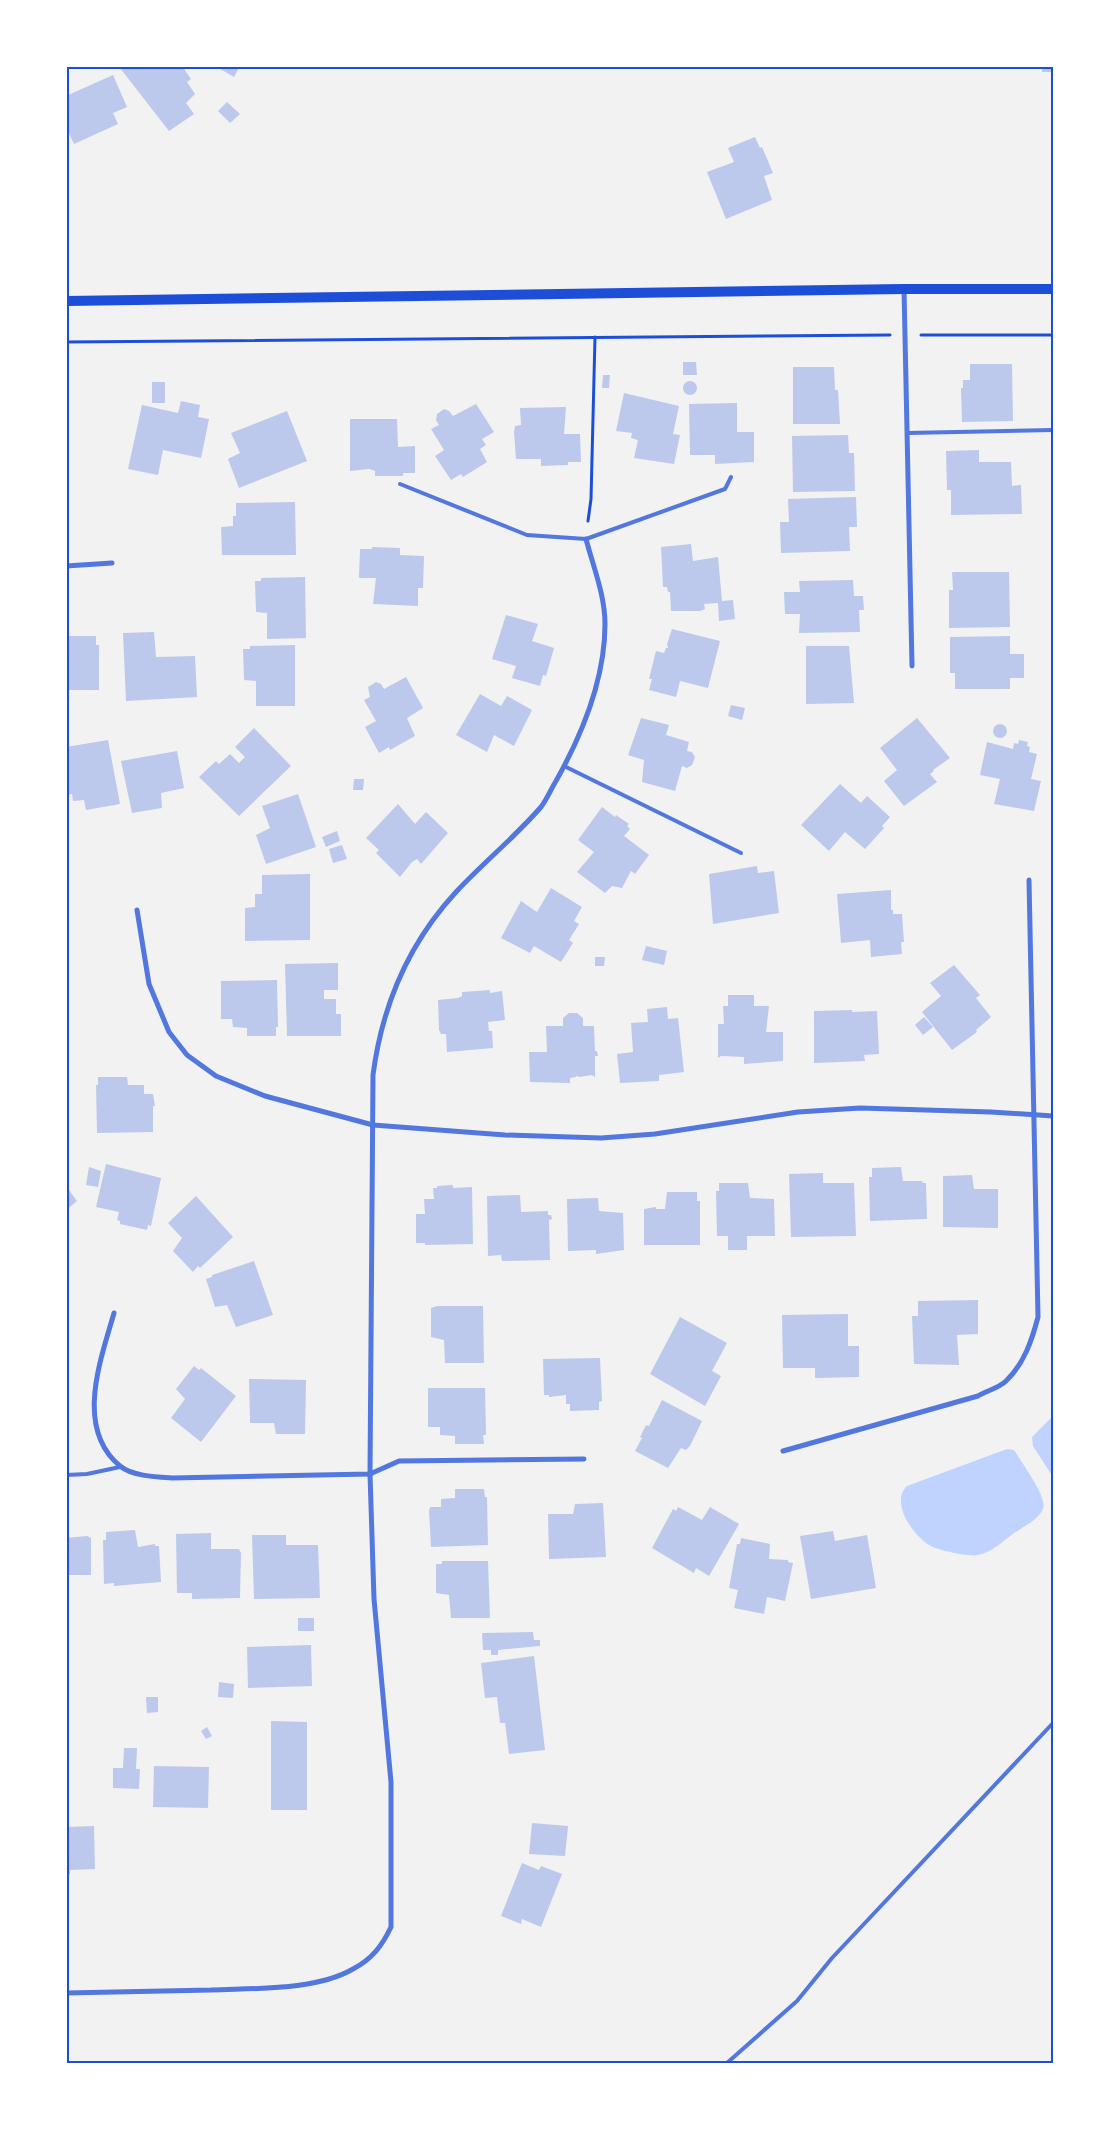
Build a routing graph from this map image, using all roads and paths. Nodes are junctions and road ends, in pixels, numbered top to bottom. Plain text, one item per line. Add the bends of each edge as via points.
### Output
1 (904, 289) junction
2 (1053, 289) edge
3 (66, 301) edge
4 (905, 335) junction
5 (1053, 335) edge
6 (595, 337) junction
7 (66, 342) edge
8 (1053, 430) edge
9 (907, 433) junction
10 (731, 477) dead end
11 (400, 484) dead end
12 (586, 539) junction
13 (112, 563) dead end
14 (66, 566) edge
15 (912, 666) dead end
16 (564, 766) junction
17 (741, 853) dead end
18 (1029, 880) dead end
19 (137, 910) dead end
20 (1034, 1116) junction
21 (1053, 1116) edge
22 (373, 1125) junction
23 (114, 1313) dead end
24 (783, 1451) dead end
25 (584, 1459) dead end
26 (120, 1467) junction
27 (370, 1474) junction
28 (66, 1475) edge
29 (1053, 1723) edge
30 (66, 1993) edge
31 (727, 2063) edge

1 - 2 main road
1 - 3 main road
1 - 4 street
4 - 5 path
4 - 6 path
4 - 9 street
6 - 7 path
6 - 12 path via 591,499
8 - 9 lane
9 - 15 street
10 - 12 lane via 725,489
11 - 12 lane via 527,535
12 - 16 street via 605,623 600,672 588,717
13 - 14 street
16 - 17 lane
16 - 22 street via 542,805 455,893 405,963 378,1040
18 - 20 street
19 - 22 street via 149,984 169,1032 187,1056 216,1076 265,1096
20 - 21 street
20 - 22 street via 860,1108 798,1112 655,1134 601,1138
20 - 24 street via 1038,1317 1033,1338 1021,1362 1005,1382 978,1396
22 - 27 street
23 - 26 street via 96,1375 95,1418 104,1448
25 - 27 street via 399,1461
26 - 27 street via 145,1476 172,1478
26 - 28 lane
27 - 30 street via 374,1599 391,1782 391,1928 384,1943 352,1970 314,1983 261,1988
29 - 31 lane via 838,1951 796,2001

